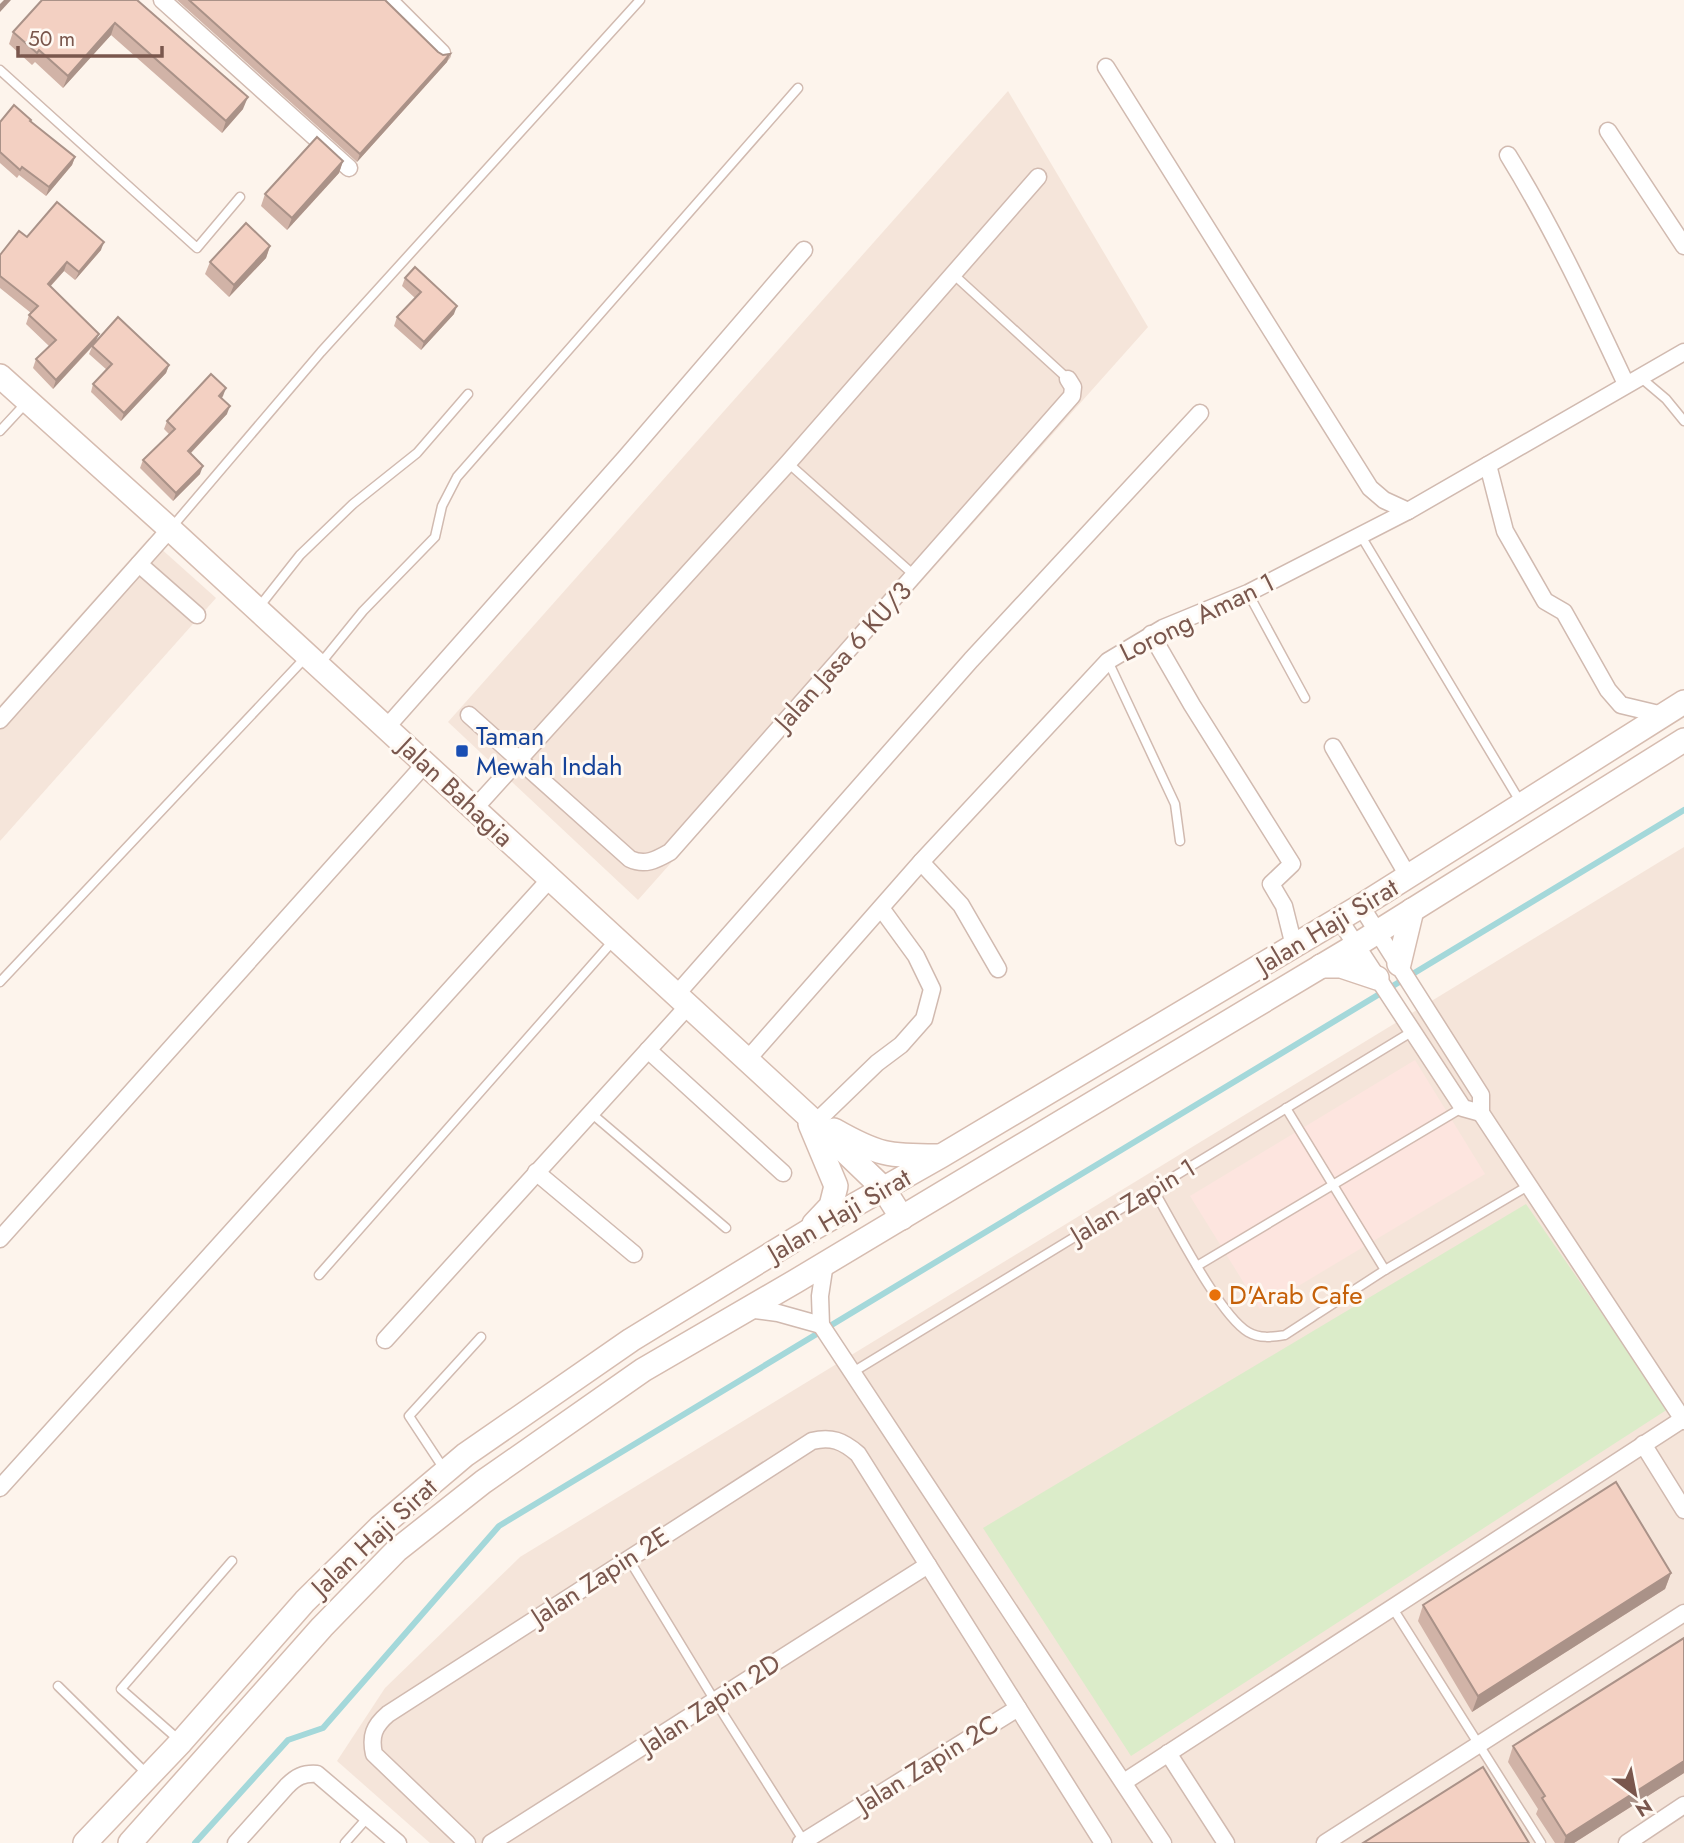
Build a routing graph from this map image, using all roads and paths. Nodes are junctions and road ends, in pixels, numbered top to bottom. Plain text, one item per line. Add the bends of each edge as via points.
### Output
1 (162, 0) edge
2 (388, 0) edge
3 (640, 0) edge
4 (442, 52) edge
5 (1106, 67) dead end
6 (0, 70) edge
7 (798, 88) dead end
8 (1608, 131) dead end
9 (1508, 155) dead end
10 (349, 168) dead end
11 (1038, 177) dead end
12 (240, 197) dead end
13 (1684, 246) edge
14 (804, 250) dead end
15 (953, 274) junction
16 (1684, 352) edge
17 (0, 376) edge
18 (1068, 379) joint
19 (1633, 381) junction
20 (468, 394) dead end
21 (27, 401) junction
22 (1200, 413) dead end
23 (1684, 421) edge
24 (0, 431) edge
25 (788, 463) junction
26 (1488, 465) junction
27 (1408, 511) junction
28 (170, 529) junction
29 (1360, 536) junction
30 (139, 564) junction
31 (915, 576) junction
32 (1248, 593) junction
33 (258, 610) junction
34 (197, 615) dead end
35 (1151, 634) junction
36 (313, 661) junction
37 (1108, 661) junction
38 (1305, 698) dead end
39 (1684, 702) edge
40 (470, 715) dead end
41 (1663, 715) junction
42 (0, 720) edge
43 (386, 728) junction
44 (1684, 740) edge
45 (1334, 747) dead end
46 (518, 759) junction
47 (425, 764) junction
48 (1522, 804) junction
49 (474, 809) junction
50 (1180, 841) dead end
51 (921, 862) junction
52 (1408, 876) junction
53 (550, 878) junction
54 (1361, 906) junction
55 (881, 908) junction
56 (1412, 910) junction
57 (1339, 919) junction
58 (1377, 932) junction
59 (615, 939) junction
60 (1294, 946) junction
61 (1355, 946) junction
62 (1321, 965) junction
63 (1400, 966) junction
64 (998, 969) dead end
65 (1379, 981) junction
66 (0, 982) edge
67 (682, 1001) junction
68 (1413, 1031) junction
69 (648, 1050) junction
70 (747, 1060) junction
71 (1481, 1096) junction
72 (1286, 1108) junction
73 (1463, 1108) junction
74 (591, 1113) junction
75 (1480, 1113) junction
76 (812, 1118) junction
77 (941, 1156) junction
78 (536, 1172) junction
79 (783, 1173) dead end
80 (1333, 1185) junction
81 (1528, 1186) junction
82 (883, 1188) junction
83 (1153, 1189) junction
84 (902, 1218) junction
85 (726, 1228) dead end
86 (807, 1232) junction
87 (0, 1239) edge
88 (634, 1254) dead end
89 (825, 1263) junction
90 (1198, 1266) junction
91 (1385, 1270) junction
92 (318, 1275) dead end
93 (747, 1309) junction
94 (821, 1325) junction
95 (481, 1337) dead end
96 (384, 1340) dead end
97 (853, 1372) junction
98 (1683, 1420) edge
99 (1643, 1444) junction
100 (445, 1471) junction
101 (0, 1488) edge
102 (1684, 1510) edge
103 (628, 1558) junction
104 (232, 1561) dead end
105 (928, 1565) junction
106 (1392, 1607) junction
107 (1684, 1613) edge
108 (58, 1686) dead end
109 (715, 1701) junction
110 (1018, 1708) junction
111 (181, 1742) junction
112 (1479, 1744) junction
113 (1168, 1753) junction
114 (149, 1776) junction
115 (1124, 1782) junction
116 (1684, 1805) edge
117 (368, 1817) junction
118 (803, 1842) edge
119 (85, 1843) edge
120 (130, 1843) edge
121 (236, 1843) edge
122 (345, 1843) edge
123 (398, 1843) edge
124 (467, 1843) edge
125 (491, 1843) edge
126 (1103, 1843) edge
127 (1163, 1843) edge
128 (1226, 1843) edge
129 (1325, 1843) edge
130 (1541, 1843) edge
131 (1627, 1843) edge

1 - 10 street
2 - 4 street
3 - 28 lane via 321,352
5 - 27 street via 1370,488
6 - 12 lane via 197,248
7 - 36 lane via 457,477 442,506 435,537
8 - 13 street
9 - 19 street
11 - 15 street
14 - 43 street
15 - 18 lane, Jalan Jasa 6 KU/3
15 - 25 street
16 - 19 street, Lorong Aman 1
17 - 21 main road, Jalan Bahagia
18 - 31 street, Jalan Jasa 6 KU/3 via 1072,396
19 - 23 lane via 1666,399
19 - 26 street, Lorong Aman 1
20 - 33 lane via 416,453 300,555
21 - 24 lane
21 - 28 main road, Jalan Bahagia
22 - 67 street via 971,660
25 - 31 lane
25 - 46 street
26 - 27 street, Lorong Aman 1
26 - 41 street via 1505,531 1545,601 1564,612 1621,705
27 - 29 street, Lorong Aman 1
28 - 30 street
28 - 33 main road, Jalan Bahagia
29 - 32 street, Lorong Aman 1
29 - 48 lane
30 - 34 street
30 - 42 street
31 - 46 street, Jalan Jasa 6 KU/3 via 670,852 656,860 640,864 630,859
32 - 35 street, Lorong Aman 1
32 - 38 lane
33 - 36 main road, Jalan Bahagia
35 - 37 street, Lorong Aman 1
35 - 60 street via 1292,864 1271,884 1284,906
36 - 43 main road, Jalan Bahagia
36 - 66 lane
37 - 50 lane via 1175,804
37 - 51 street, Lorong Aman 1
39 - 41 main road, Jalan Haji Sirat
40 - 46 street, Jalan Jasa 6 KU/3
41 - 48 main road, Jalan Haji Sirat
43 - 47 main road, Jalan Bahagia
44 - 56 main road, Jalan Haji Sirat
45 - 52 street
46 - 49 street
47 - 49 main road, Jalan Bahagia
47 - 87 street
48 - 52 main road, Jalan Haji Sirat
49 - 53 main road, Jalan Bahagia
51 - 55 street, Lorong Aman 1
51 - 64 street via 961,905
52 - 54 main road, Jalan Haji Sirat
53 - 59 main road, Jalan Bahagia
53 - 101 street
54 - 57 main road, Jalan Haji Sirat
54 - 58 street
55 - 70 street, Lorong Aman 1
55 - 76 street via 916,956 932,989 924,1019 901,1045
56 - 58 main road, Jalan Haji Sirat
56 - 63 main road
57 - 60 main road, Jalan Haji Sirat
57 - 61 street
58 - 61 main road, Jalan Haji Sirat
58 - 63 street
59 - 67 main road, Jalan Bahagia
59 - 92 lane
60 - 77 main road, Jalan Haji Sirat
61 - 62 main road, Jalan Haji Sirat
61 - 65 street
62 - 65 main road via 1341,966
62 - 84 main road, Jalan Haji Sirat
63 - 71 street
65 - 68 street
67 - 69 street
67 - 70 main road, Jalan Bahagia
68 - 72 lane, Jalan Zapin 1
68 - 73 street
69 - 74 street
69 - 79 street
70 - 76 main road, Jalan Bahagia
71 - 73 lane
71 - 75 street
72 - 80 lane
72 - 83 lane, Jalan Zapin 1
73 - 75 street
73 - 80 lane
74 - 78 street
74 - 85 lane
75 - 81 street
76 - 77 main road via 868,1149 894,1156
76 - 82 main road, Jalan Bahagia
76 - 86 main road via 836,1186 831,1206
77 - 82 main road, Jalan Haji Sirat
78 - 88 street
78 - 96 street
80 - 90 lane
80 - 91 lane
81 - 91 lane
81 - 98 street
82 - 84 main road, Jalan Bahagia
82 - 86 main road, Jalan Haji Sirat
83 - 90 lane
83 - 97 lane, Jalan Zapin 1
84 - 89 main road, Jalan Haji Sirat
86 - 100 main road, Jalan Haji Sirat via 631,1340
89 - 93 main road, Jalan Haji Sirat
89 - 94 street
90 - 91 lane via 1231,1317 1248,1332 1267,1338 1284,1335
93 - 94 street
93 - 120 main road, Jalan Haji Sirat via 643,1370 484,1482 397,1550 322,1627
94 - 97 street
95 - 100 lane via 409,1416
97 - 115 street
98 - 99 street
99 - 102 street
99 - 106 street
100 - 111 main road, Jalan Haji Sirat via 305,1601
103 - 105 street, Jalan Zapin 2E via 823,1438 847,1444 858,1454
103 - 109 lane
103 - 124 street, Jalan Zapin 2E via 388,1714 373,1731 374,1754
104 - 111 lane via 121,1689
105 - 109 street, Jalan Zapin 2D
105 - 110 street
106 - 112 lane
106 - 113 street
107 - 112 street
108 - 114 lane
109 - 118 lane
109 - 125 street, Jalan Zapin 2D
110 - 118 street, Jalan Zapin 2C
110 - 126 street
111 - 114 main road, Jalan Haji Sirat
112 - 129 street
112 - 130 lane
113 - 115 street
113 - 128 street
114 - 119 main road, Jalan Haji Sirat
115 - 127 street
116 - 131 street
117 - 121 street via 317,1774 307,1773 286,1786
117 - 122 lane
117 - 123 street

